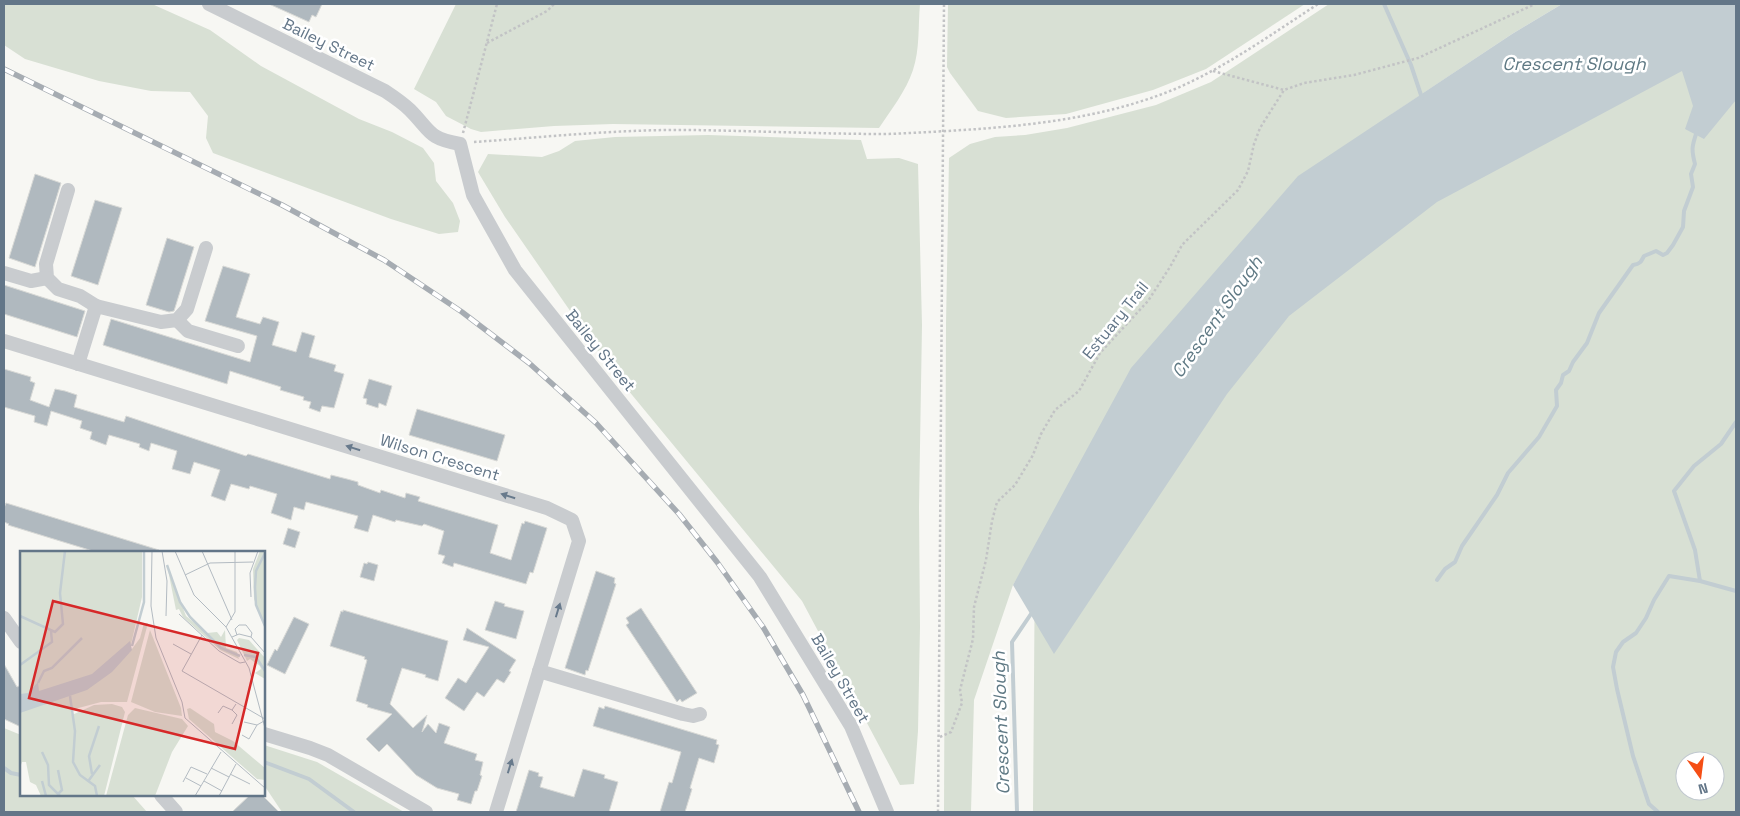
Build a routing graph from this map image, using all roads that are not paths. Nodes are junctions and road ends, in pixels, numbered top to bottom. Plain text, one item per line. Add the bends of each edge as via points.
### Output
1 (209, 4) edge
2 (68, 190) dead end
3 (206, 248) dead end
4 (4, 273) edge
5 (47, 278) junction
6 (96, 306) junction
7 (177, 320) junction
8 (4, 341) edge
9 (238, 346) dead end
10 (78, 364) junction
11 (4, 618) edge
12 (20, 641) edge
13 (539, 671) junction
14 (700, 714) dead end
15 (265, 734) edge
16 (161, 796) edge
17 (176, 812) edge
18 (426, 812) edge
19 (496, 812) edge
20 (887, 812) edge

1 - 20 street, Bailey Street via 385,91 410,109 430,133 460,144 473,195 515,270 760,577 850,726
2 - 5 street via 46,264
3 - 7 street via 187,309
4 - 5 street via 31,281
5 - 6 street via 58,289 80,296
6 - 7 street via 161,322
6 - 10 street
7 - 9 street via 188,331
8 - 10 street, Wilson Crescent
13 -> 10 street, Wilson Crescent via 579,541 572,520 547,508
11 - 12 street
13 - 14 street via 683,714
19 -> 13 street, Wilson Crescent
15 - 18 street via 332,757
16 - 17 street

